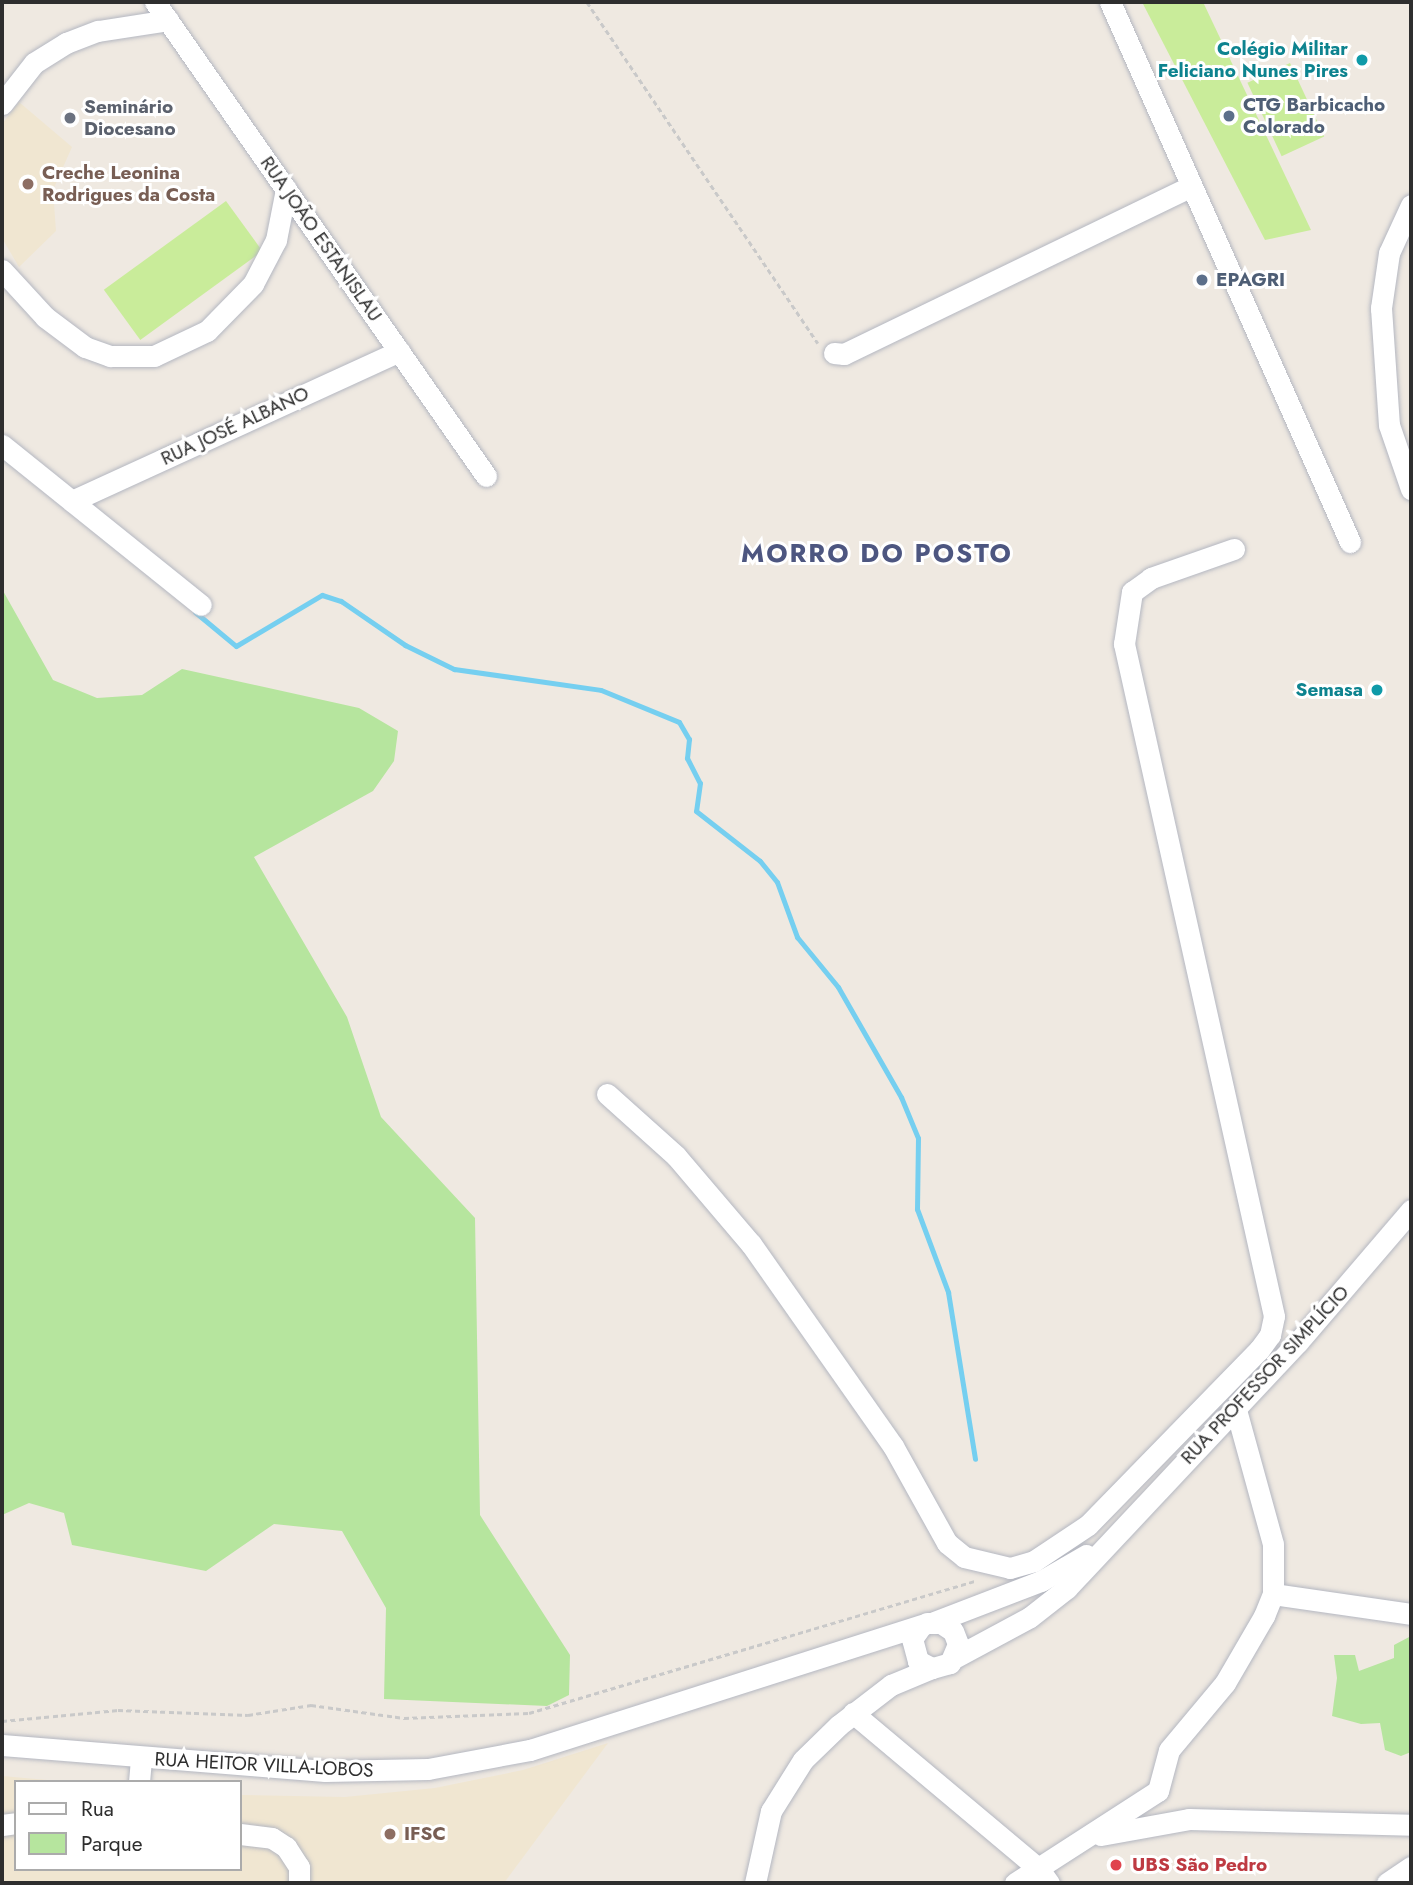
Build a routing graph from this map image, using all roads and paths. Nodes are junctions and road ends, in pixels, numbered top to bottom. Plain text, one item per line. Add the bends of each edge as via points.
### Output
1 (155, 2) edge
2 (587, 2) edge
3 (1110, 2) edge
4 (167, 20) junction
5 (5, 90) edge
6 (1192, 186) junction
7 (286, 189) junction
8 (1411, 205) edge
9 (2, 270) edge
10 (399, 351) junction
11 (834, 353) joint
12 (2, 445) edge
13 (486, 476) dead end
14 (1411, 489) edge
15 (72, 501) junction
16 (1350, 542) dead end
17 (1234, 549) dead end
18 (201, 605) dead end
19 (607, 1094) dead end
20 (1411, 1210) edge
21 (1236, 1410) junction
22 (1113, 1535) junction
23 (1010, 1567) junction
24 (1273, 1594) junction
25 (1411, 1614) edge
26 (928, 1624) junction
27 (914, 1654) junction
28 (954, 1658) junction
29 (932, 1668) junction
30 (891, 1685) junction
31 (725, 1689) junction
32 (853, 1713) junction
33 (2, 1721) edge
34 (2, 1745) edge
35 (141, 1757) junction
36 (139, 1780) edge
37 (1158, 1791) junction
38 (1189, 1819) junction
39 (1411, 1825) edge
40 (242, 1834) edge
41 (1078, 1842) junction
42 (1411, 1867) edge
43 (1043, 1876) edge
44 (299, 1883) edge
45 (755, 1883) edge
46 (1015, 1883) edge
47 (1387, 1883) edge

1 - 4 street, RUA JOÃO ESTANISLAU
2 - 11 path via 824,351
3 - 6 street
4 - 5 street via 98,32 66,43 34,63
4 - 7 street, RUA JOÃO ESTANISLAU
6 - 11 street via 844,354
6 - 16 street
7 - 9 street via 276,240 253,284 206,331 154,356 110,356 85,347 46,317
7 - 10 street, RUA JOÃO ESTANISLAU
8 - 14 street via 1389,253 1381,308 1389,425
10 - 13 street, RUA JOÃO ESTANISLAU
10 - 15 street, RUA JOSÉ ALBANO
12 - 15 street
15 - 18 street
17 - 23 street via 1151,578 1132,592 1124,644 1274,1316 1270,1335 1088,1525 1034,1561
19 - 23 street via 676,1156 751,1244 893,1446 947,1543 964,1557
20 - 21 street, RUA PROFESSOR SIMPLÍCIO
21 - 22 street, RUA PROFESSOR SIMPLÍCIO
21 - 24 street via 1269,1522
22 - 26 street, RUA PROFESSOR SIMPLÍCIO via 1060,1572
22 - 28 street, RUA PROFESSOR SIMPLÍCIO via 1053,1600
23 - 33 path via 967,1584 529,1713 404,1718 311,1705 248,1715 118,1710
24 - 25 street
24 - 37 street via 1225,1683 1168,1750
26 - 27 street via 912,1639
26 - 28 street via 948,1626 957,1637
26 - 31 street, RUA HEITOR VILLA-LOBOS
27 - 29 street
27 - 30 street
27 - 31 street, RUA HEITOR VILLA-LOBOS via 870,1654
28 - 29 street
29 - 30 street
30 - 32 street
31 - 35 street, RUA HEITOR VILLA-LOBOS via 530,1750 428,1769 325,1771
32 - 43 street
32 - 45 street via 786,1782 771,1811
34 - 35 street, RUA HEITOR VILLA-LOBOS
35 - 36 street
37 - 38 street
37 - 41 street
38 - 39 street
38 - 41 street via 1125,1828
40 - 44 street via 272,1838 286,1846 299,1867
41 - 43 street
42 - 47 street
43 - 46 street

